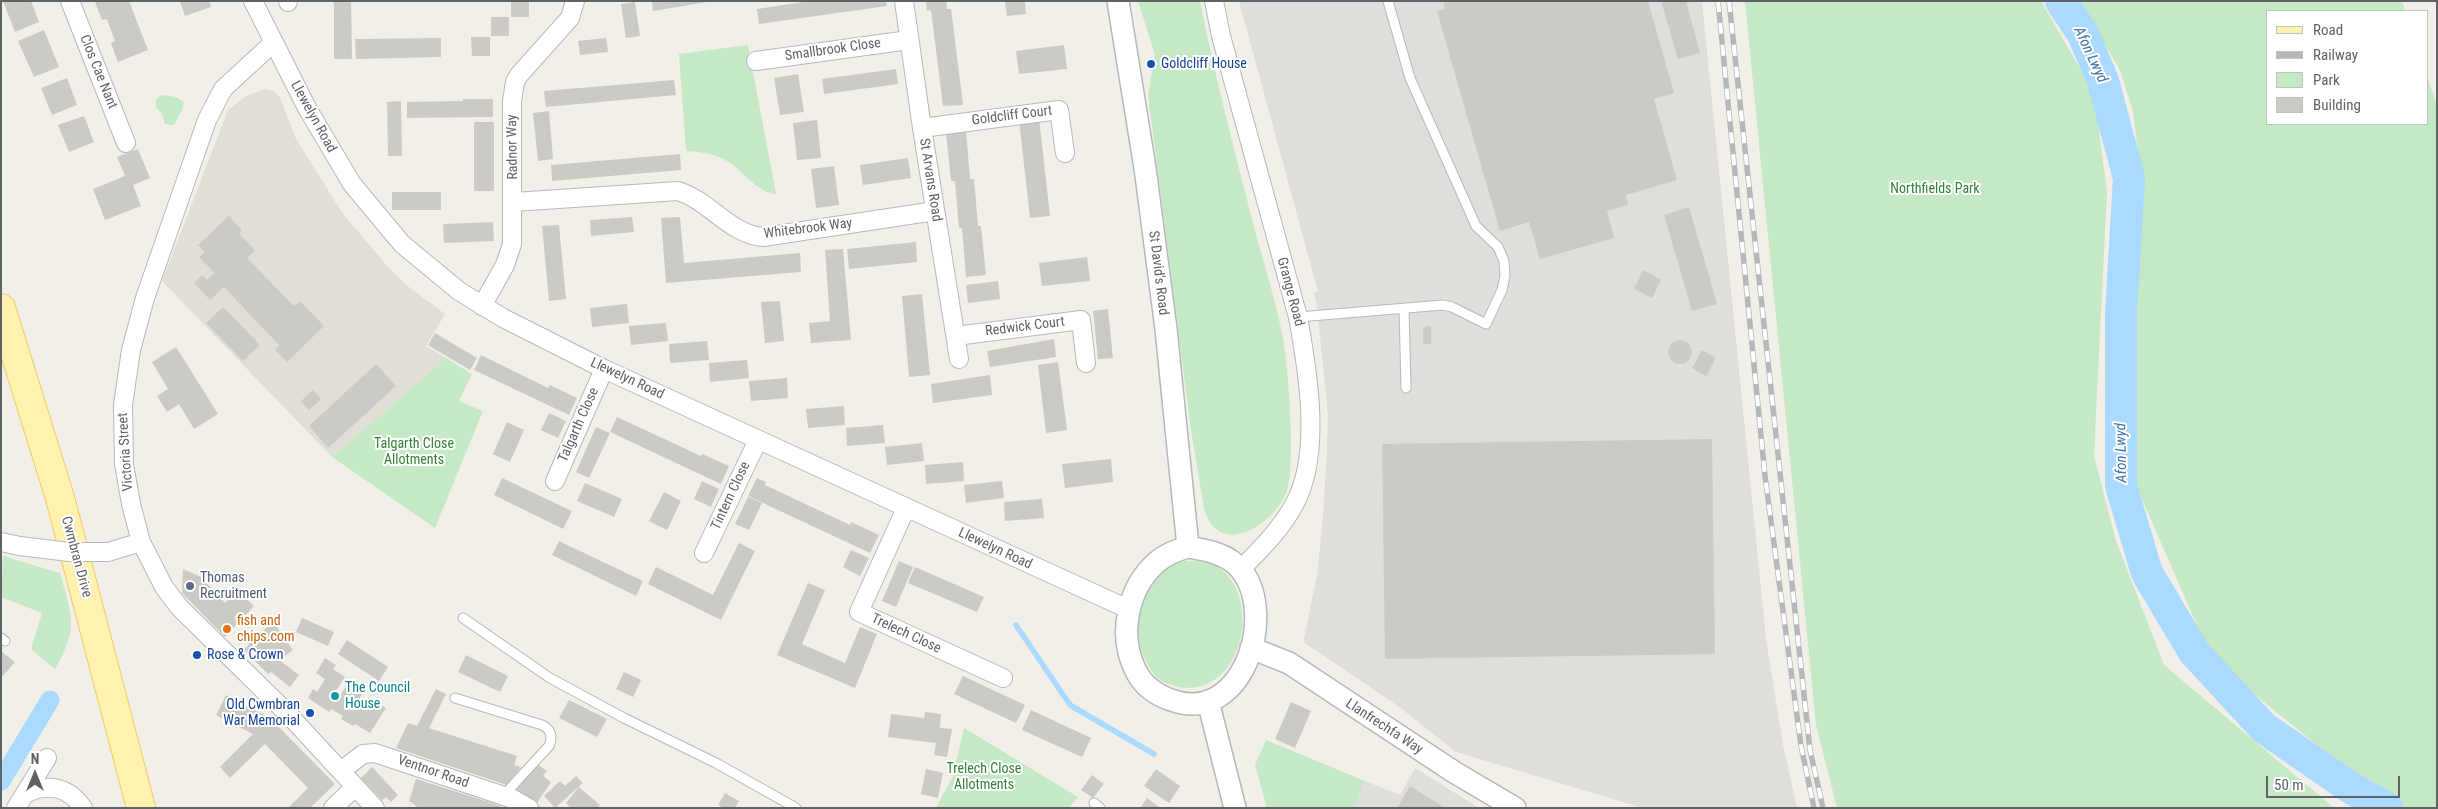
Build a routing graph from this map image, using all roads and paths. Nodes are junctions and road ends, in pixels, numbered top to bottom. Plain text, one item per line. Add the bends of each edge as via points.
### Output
1 (70, 1) edge
2 (253, 1) edge
3 (575, 1) edge
4 (904, 1) edge
5 (1118, 1) edge
6 (1214, 1) edge
7 (1388, 1) edge
8 (910, 40) junction
9 (273, 43) junction
10 (756, 61) dead end
11 (922, 128) junction
12 (126, 143) dead end
13 (1065, 153) dead end
14 (514, 202) junction
15 (935, 211) junction
16 (482, 306) junction
17 (1, 308) edge
18 (1404, 308) junction
19 (1298, 318) junction
20 (956, 336) junction
21 (959, 359) dead end
22 (1086, 363) dead end
23 (604, 369) junction
24 (1406, 388) dead end
25 (758, 440) junction
26 (555, 481) dead end
27 (906, 508) junction
28 (1, 542) edge
29 (141, 542) junction
30 (1188, 547) junction
31 (704, 553) dead end
32 (1240, 569) junction
33 (1128, 609) junction
34 (463, 618) dead end
35 (1251, 648) junction
36 (1003, 678) dead end
37 (455, 698) dead end
38 (1208, 700) junction
39 (47, 758) dead end
40 (341, 771) junction
41 (355, 787) junction
42 (27, 793) junction
43 (503, 796) junction
44 (16, 808) edge
45 (83, 808) edge
46 (141, 808) edge
47 (333, 808) edge
48 (375, 808) edge
49 (529, 808) edge
50 (796, 808) edge
51 (1234, 808) edge
52 (1515, 808) edge

1 - 12 street, Clos Cae Nant
2 - 9 street, Llewelyn Road
3 - 14 street, Radnor Way via 570,18 515,82 512,101
4 - 8 street, St Arvans Road
5 - 30 street, St David's Road via 1145,168
6 - 19 street, Grange Road via 1223,45
7 - 18 lane via 1410,78 1476,226 1498,247 1505,268 1502,290 1486,324 1448,306
8 - 10 street, Smallbrook Close
8 - 11 street, St Arvans Road
9 - 16 street, Llewelyn Road via 333,154 374,213 432,271
9 - 29 street, Victoria Street via 223,89 211,109 137,325 126,376 123,435 127,484
11 - 13 street, Goldcliff Court via 1059,110
11 - 15 street, St Arvans Road
14 - 15 street, Whitebrook Way via 678,192 694,198 741,232 763,236
14 - 16 street, Radnor Way via 511,251
15 - 20 street, St Arvans Road
16 - 23 street, Llewelyn Road
17 - 46 main road, Cwmbran Drive via 60,498
18 - 19 lane
18 - 24 lane
19 - 32 street, Grange Road via 1309,406 1306,475 1294,506 1264,546
20 - 21 street, St Arvans Road
20 - 22 street, Redwick Court via 1081,320
23 - 25 street, Llewelyn Road
23 - 26 street, Talgarth Close
25 - 27 street, Llewelyn Road
25 - 31 street, Tintern Close
27 - 33 street, Llewelyn Road
27 - 36 street, Trelech Close via 859,612
28 - 29 street, bridge via 69,552 108,552
29 - 40 street, Victoria Street via 156,574 180,608
30 - 32 street via 1211,550
30 - 33 street via 1164,557 1144,575
32 - 35 street via 1247,579 1255,616
33 - 38 street via 1127,640 1132,663 1141,682 1159,696 1177,702
34 - 50 lane via 550,678
35 - 38 street via 1246,666 1235,683 1222,695
35 - 52 street, Llanfrechfa Way via 1289,664
37 - 43 lane via 549,730 552,737 549,746
38 - 51 street
39 - 42 street
40 - 41 street, Victoria Street
40 - 43 street, Ventnor Road via 363,754 375,753
41 - 47 street
41 - 48 street, Victoria Street
42 - 44 street
42 - 45 street via 42,787 61,789
43 - 49 street, Ventnor Road

